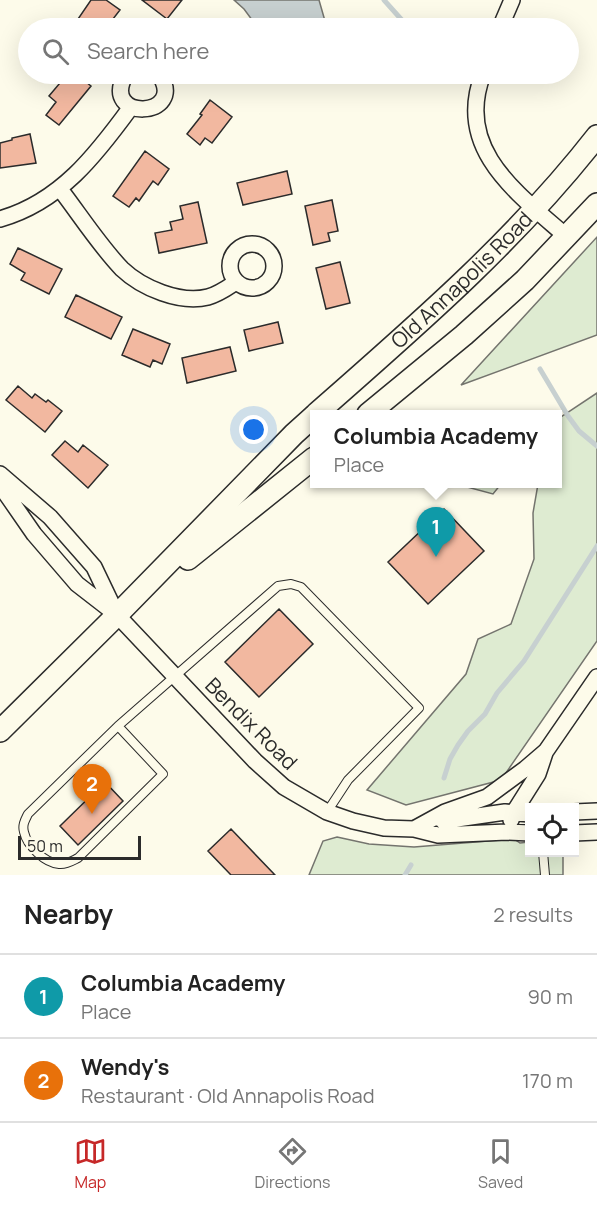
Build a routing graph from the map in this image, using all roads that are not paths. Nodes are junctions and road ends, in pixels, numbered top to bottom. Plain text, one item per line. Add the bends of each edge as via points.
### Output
1 (512, 0) edge
2 (504, 18) edge
3 (122, 84) edge
4 (164, 84) edge
5 (480, 84) edge
6 (131, 107) junction
7 (597, 136) edge
8 (60, 189) junction
9 (597, 204) edge
10 (536, 210) junction
11 (0, 219) edge
12 (567, 237) junction
13 (236, 282) dead end
14 (321, 410) edge
15 (373, 410) edge
16 (310, 420) edge
17 (310, 462) edge
18 (0, 474) edge
19 (0, 485) edge
20 (117, 615) junction
21 (597, 677) edge
22 (176, 678) junction
23 (118, 726) junction
24 (1, 727) edge
25 (546, 751) junction
26 (597, 811) edge
27 (327, 812) junction
28 (579, 812) edge
29 (522, 813) edge
30 (414, 829) junction
31 (507, 832) junction
32 (579, 832) edge
33 (597, 832) edge
34 (525, 833) edge
35 (543, 857) edge
36 (545, 875) edge

1 - 2 street
3 - 6 street via 122,95
4 - 6 street via 165,93 158,105 145,110
5 - 10 street via 475,100 476,130 494,165 513,190
6 - 8 street via 102,147
7 - 10 main road, Old Annapolis Road
8 - 11 street via 28,210
8 - 13 street via 123,270 145,286 186,298 206,298
9 - 12 main road, Old Annapolis Road
10 - 12 street
10 - 14 main road, Old Annapolis Road via 436,307
12 - 15 main road, Old Annapolis Road via 464,335
16 - 20 main road, Old Annapolis Road
17 - 20 main road, Old Annapolis Road
18 - 20 street via 50,517 94,567
19 - 20 street via 34,534 77,584
20 - 22 street, Bendix Road
20 - 24 main road, Old Annapolis Road
21 - 25 street
22 - 23 lane
22 - 27 street, Bendix Road via 262,768 284,787
22 - 27 lane via 278,586 301,587 419,708 348,780
23 - 23 lane via 23,823 28,842 49,861 60,864 78,858 163,774
25 - 29 street
25 - 30 street via 487,798 445,812
26 - 28 street
27 - 30 street, Bendix Road via 384,828
29 - 30 street, Bendix Road via 436,822
29 - 31 street
30 - 31 street, Bendix Road via 438,835
31 - 34 street, Bendix Road
32 - 33 street
35 - 36 lane

